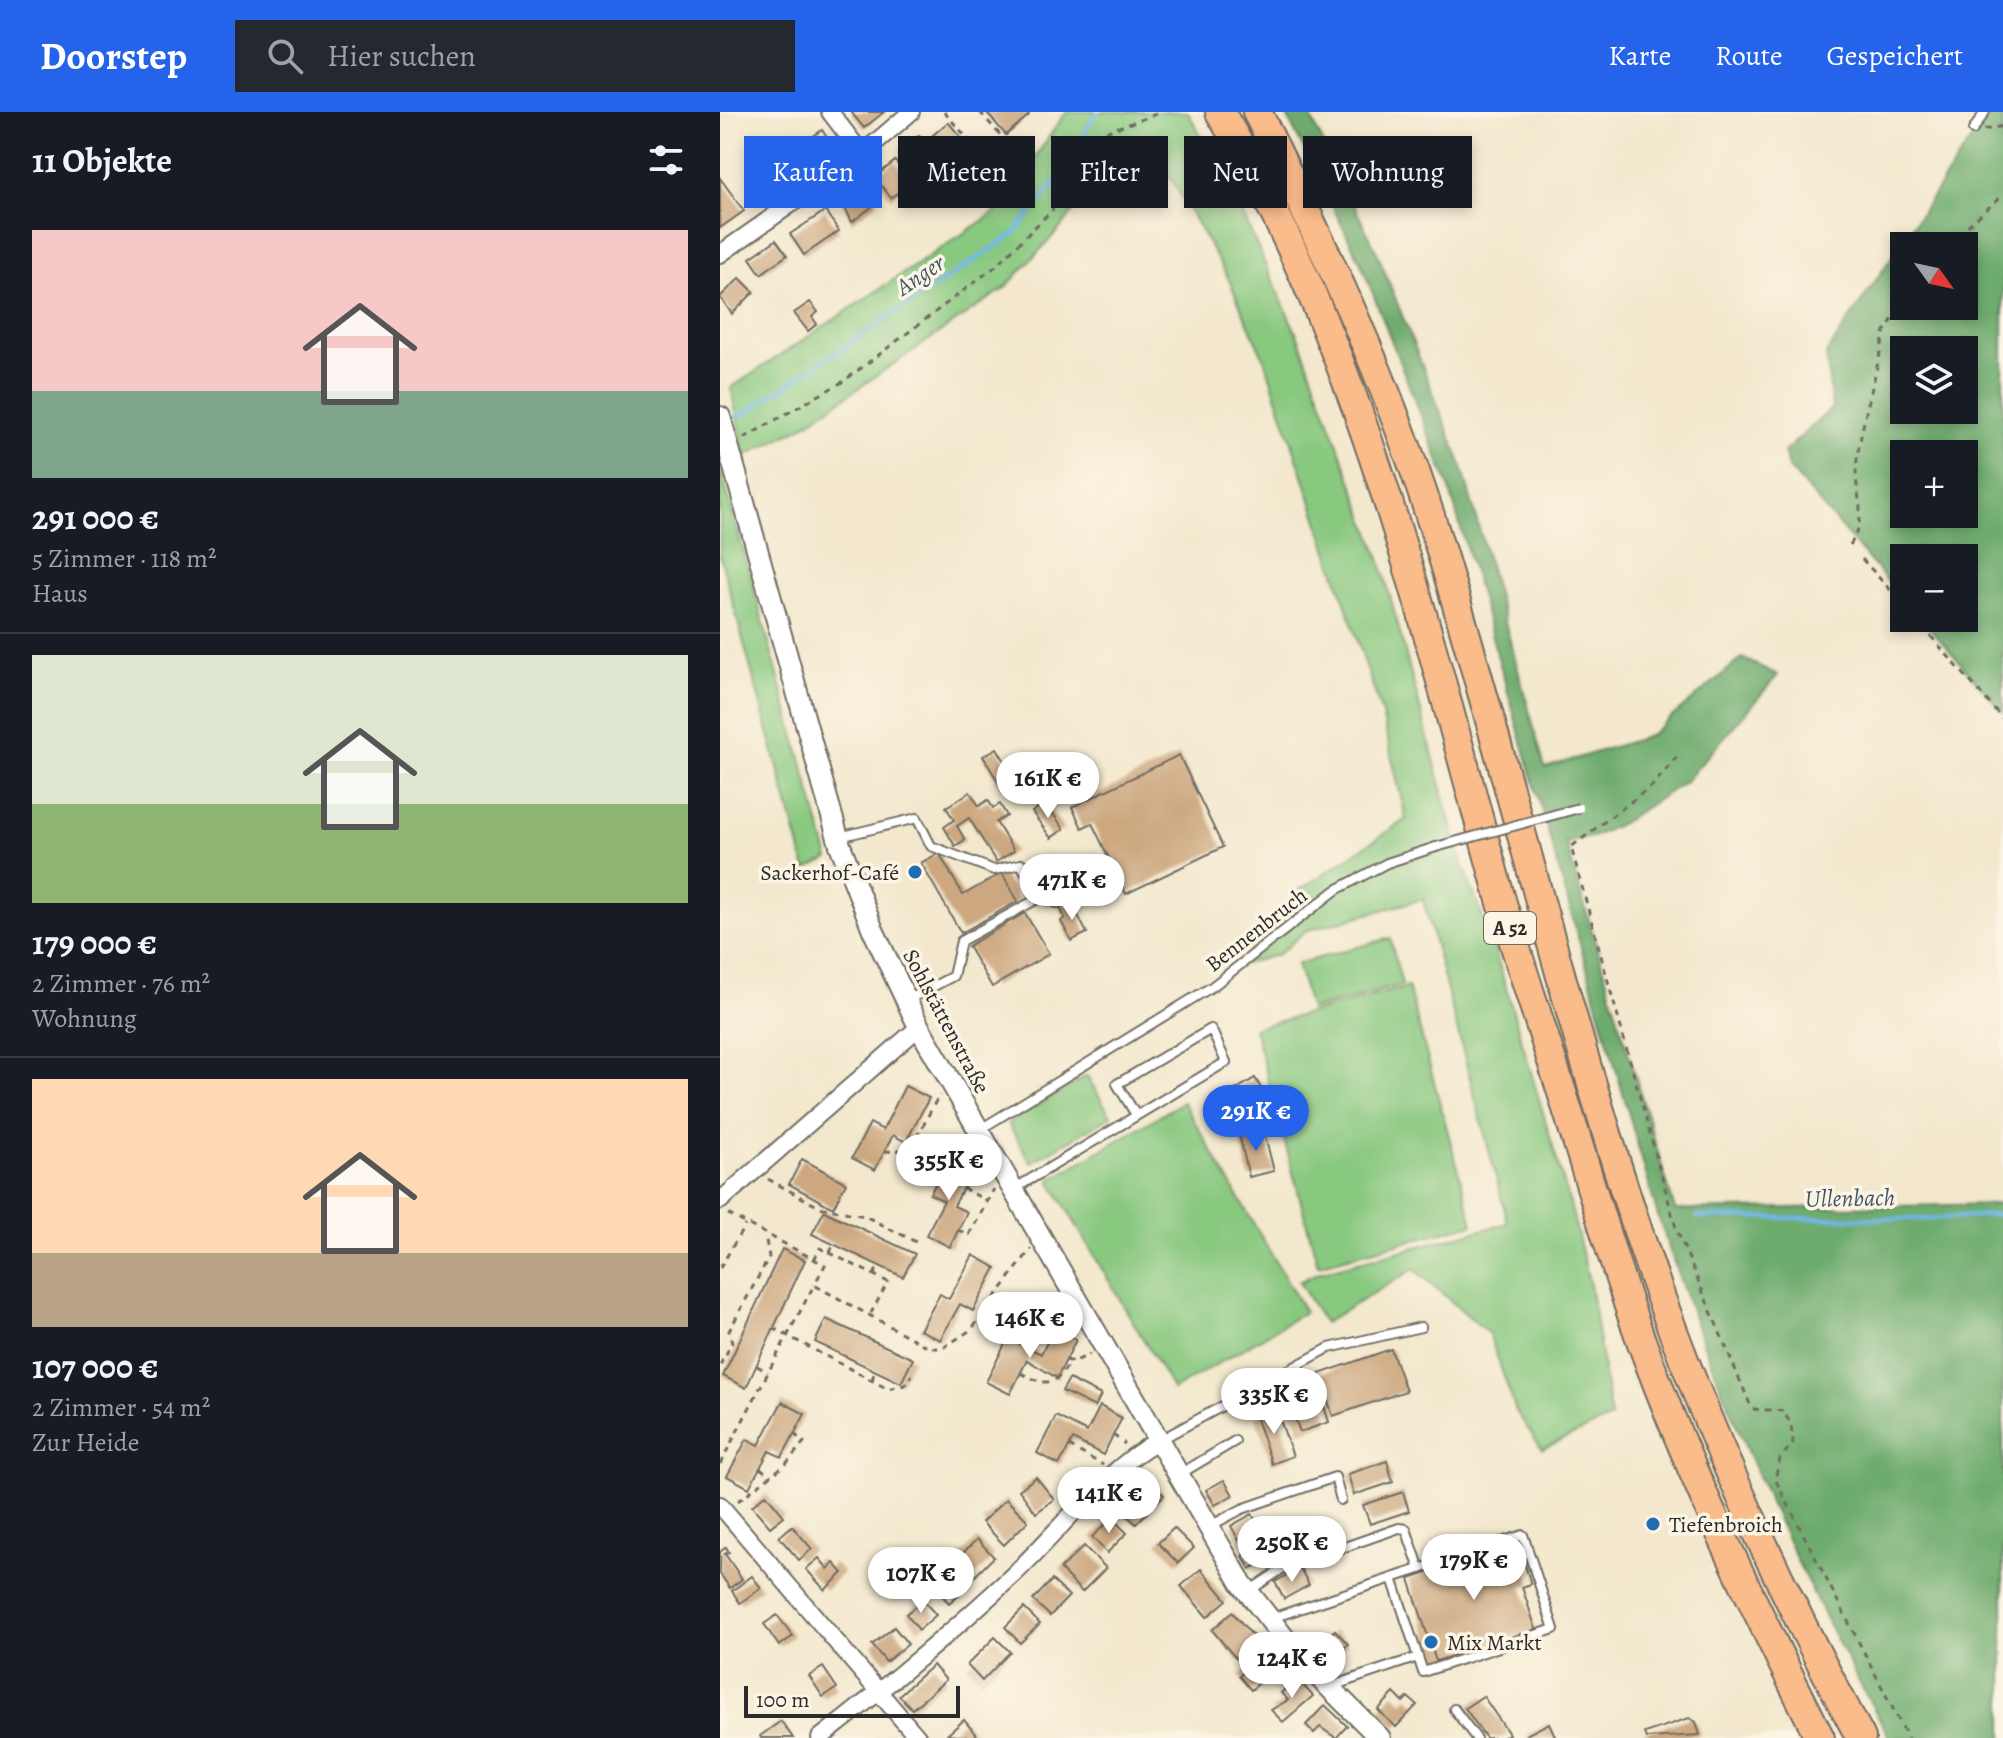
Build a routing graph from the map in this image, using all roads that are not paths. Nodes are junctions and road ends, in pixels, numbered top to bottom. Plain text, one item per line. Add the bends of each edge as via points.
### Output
1 (830, 112) edge
2 (911, 112) edge
3 (1220, 112) edge
4 (1257, 112) edge
5 (1985, 112) edge
6 (1973, 130) dead end
7 (848, 136) edge
8 (882, 137) edge
9 (785, 208) edge
10 (720, 254) edge
11 (720, 417) edge
12 (1579, 808) dead end
13 (838, 837) junction
14 (1021, 864) junction
15 (1039, 898) junction
16 (906, 1001) junction
17 (919, 1027) junction
18 (1136, 1115) junction
19 (979, 1131) junction
20 (1009, 1181) junction
21 (720, 1201) edge
22 (1421, 1327) dead end
23 (1159, 1440) junction
24 (1235, 1441) dead end
25 (1179, 1475) junction
26 (1341, 1500) dead end
27 (722, 1508) edge
28 (1209, 1527) junction
29 (1420, 1569) junction
30 (1392, 1578) junction
31 (1248, 1592) junction
32 (1268, 1620) junction
33 (1418, 1657) junction
34 (1328, 1687) junction
35 (877, 1694) junction
36 (1454, 1709) dead end
37 (820, 1738) edge
38 (918, 1738) edge
39 (1380, 1738) edge
40 (1476, 1738) edge
41 (1820, 1738) edge
42 (1861, 1738) edge

1 - 7 street
2 - 8 street
3 - 41 highway, A 52 via 1273,212 1369,443 1457,731 1496,883 1633,1317 1717,1526
4 - 42 highway, A 52 via 1350,308 1436,535 1612,1147 1663,1303 1747,1508
5 - 6 lane
9 - 10 street
11 - 13 street, Sohlstättenstraße
12 - 19 lane, Bennenbruch, bridge via 1387,863 1336,890 1213,986
13 - 14 lane via 917,818 931,846 994,870
13 - 16 street, Sohlstättenstraße
14 - 15 lane
14 - 15 lane via 1037,870 1098,861 1105,874 1057,903
15 - 16 lane via 961,941 953,976
16 - 17 street, Sohlstättenstraße
17 - 19 street, Sohlstättenstraße
17 - 21 street
18 - 18 lane via 1226,1062 1211,1029 1117,1084
18 - 20 lane
19 - 20 street, Sohlstättenstraße
20 - 23 street, Sohlstättenstraße
22 - 23 lane via 1329,1348
23 - 25 street, Sohlstättenstraße
23 - 35 street via 1142,1449 1012,1576
24 - 25 lane
25 - 28 street, Sohlstättenstraße
26 - 28 lane via 1335,1477 1242,1509
27 - 35 street
28 - 31 street, Sohlstättenstraße
29 - 30 lane
29 - 31 lane via 1406,1529 1399,1528 1282,1569
29 - 33 lane via 1523,1535 1554,1629 1423,1672
30 - 32 lane
30 - 33 lane
31 - 32 street, Sohlstättenstraße
32 - 34 street, Sohlstättenstraße
33 - 34 lane
34 - 39 street, Sohlstättenstraße
35 - 37 street
35 - 38 street
36 - 40 lane

